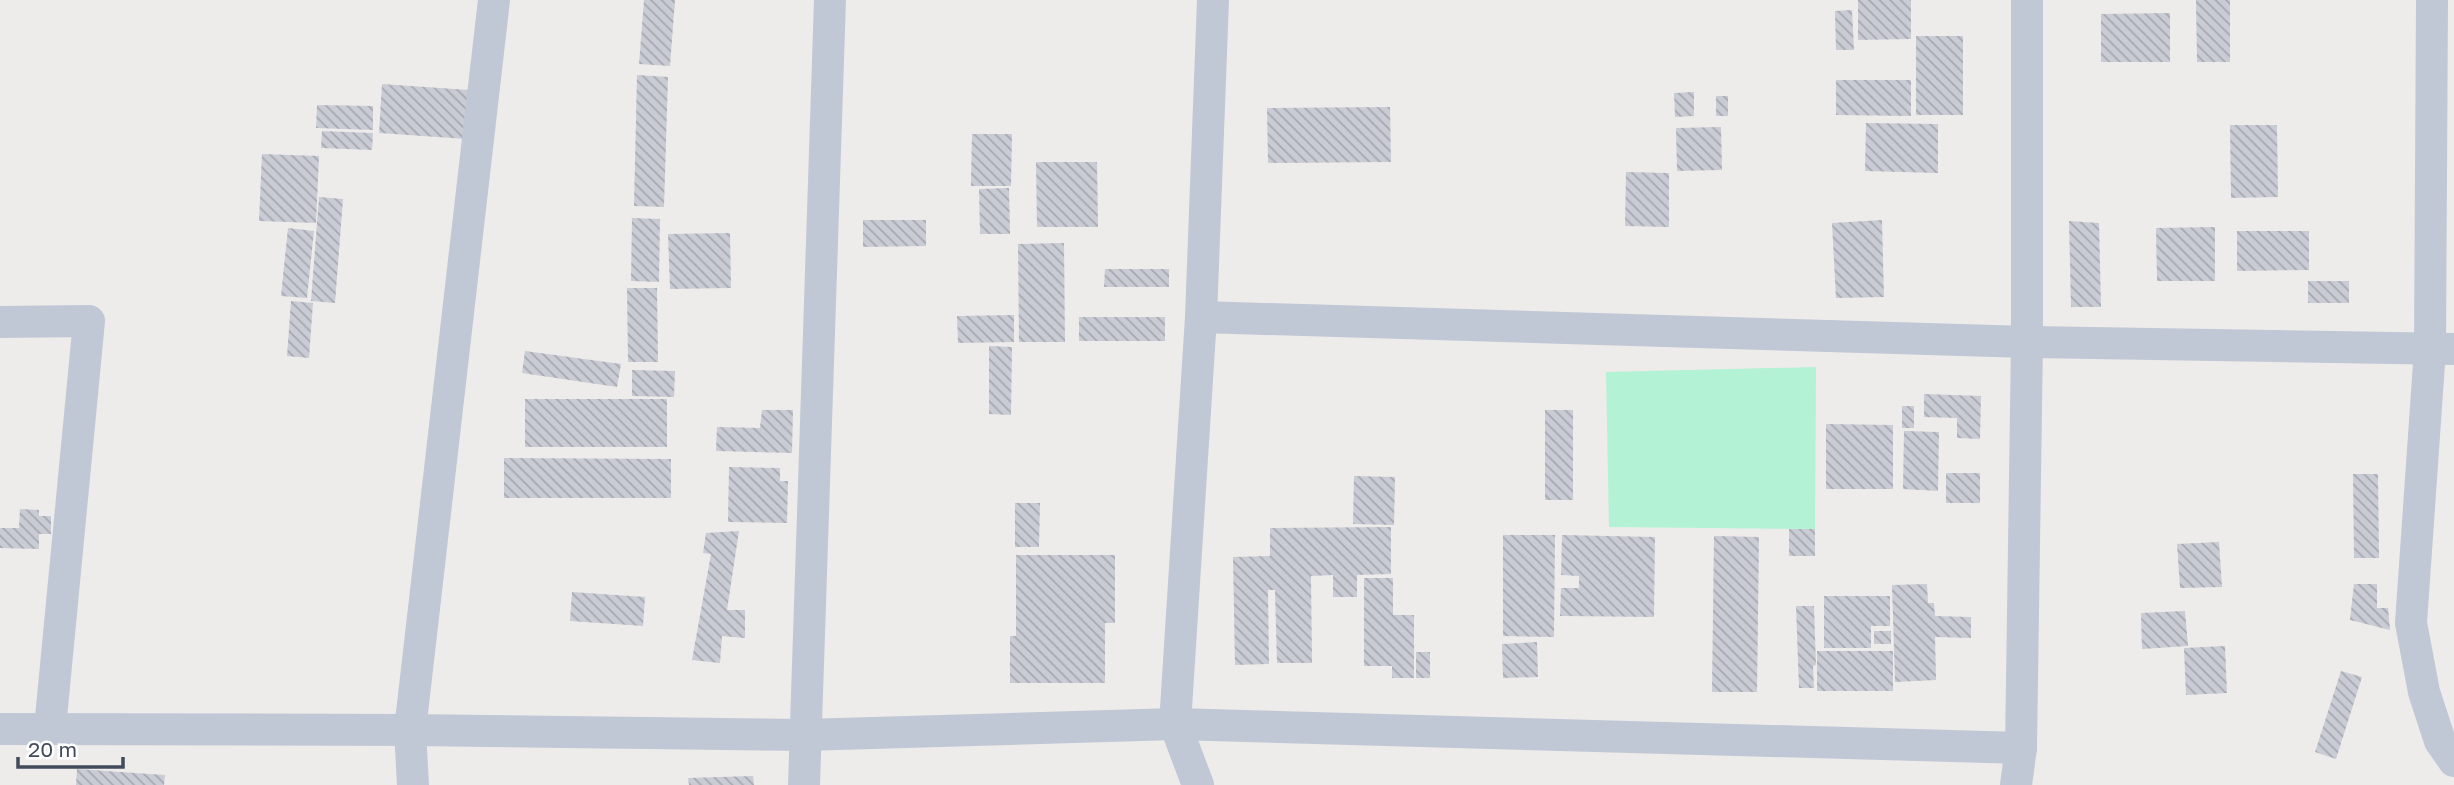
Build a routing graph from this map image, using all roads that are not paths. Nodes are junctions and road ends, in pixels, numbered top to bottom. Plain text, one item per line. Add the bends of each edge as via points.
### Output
1 (494, 0) edge
2 (830, 0) edge
3 (1213, 0) edge
4 (2027, 0) edge
5 (2432, 0) edge
6 (1201, 317) junction
7 (0, 322) edge
8 (2027, 342) junction
9 (2442, 349) edge
10 (1175, 724) junction
11 (0, 729) edge
12 (50, 729) junction
13 (410, 730) junction
14 (804, 735) junction
15 (2021, 748) junction
16 (2454, 761) edge
17 (413, 785) edge
18 (804, 785) edge
19 (1198, 785) edge
20 (2016, 785) edge

1 - 13 street
2 - 14 street
3 - 6 street
4 - 8 street
5 - 9 street
6 - 8 street
6 - 10 street
7 - 12 street via 89,321
8 - 9 street
8 - 15 street
9 - 16 street via 2411,623 2424,692 2440,741
10 - 14 street
10 - 15 street
10 - 19 street
11 - 12 street
12 - 13 street
13 - 14 street
13 - 17 street
14 - 18 street
15 - 20 street

